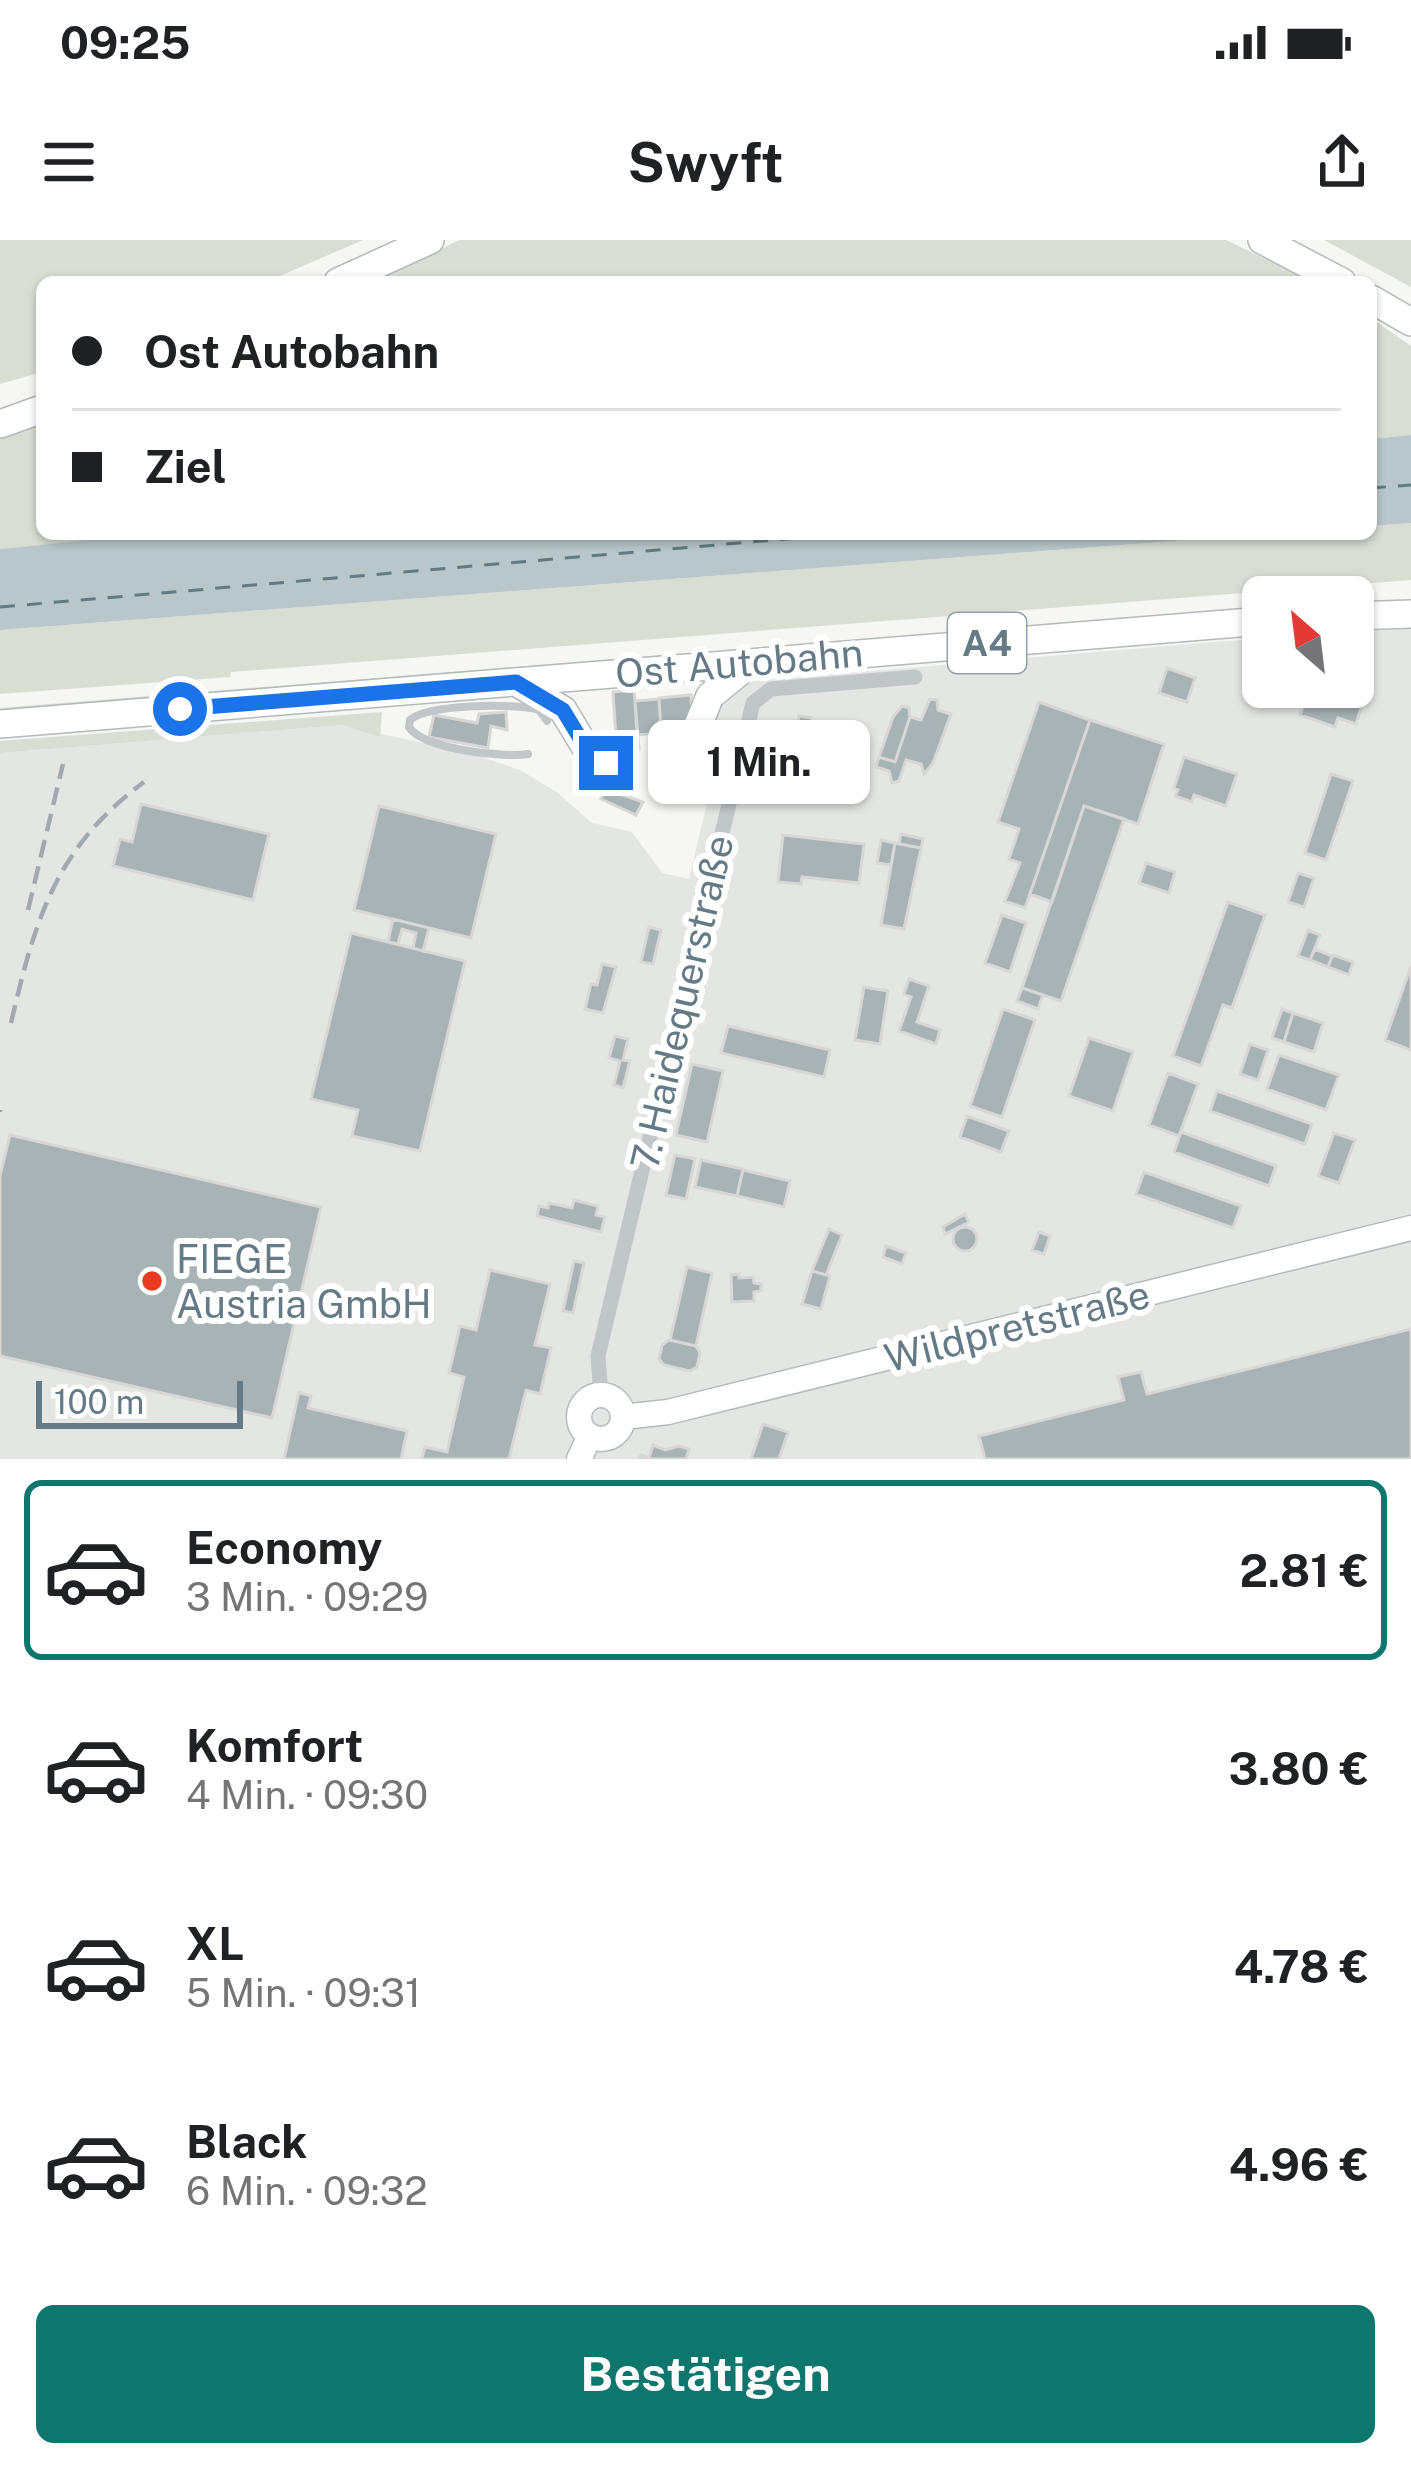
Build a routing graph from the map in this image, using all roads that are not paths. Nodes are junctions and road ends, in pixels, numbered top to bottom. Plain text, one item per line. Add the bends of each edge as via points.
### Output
1 (430, 240) edge
2 (1262, 240) edge
3 (351, 276) edge
4 (1331, 276) edge
5 (1377, 302) edge
6 (1411, 322) edge
7 (36, 412) edge
8 (0, 424) edge
9 (1411, 614) edge
10 (1374, 615) edge
11 (1242, 623) edge
12 (752, 662) junction
13 (915, 677) dead end
14 (516, 682) junction
15 (547, 721) dead end
16 (0, 724) edge
17 (528, 754) dead end
18 (668, 758) dead end
19 (606, 763) dead end
20 (1411, 1228) edge
21 (601, 1395) junction
22 (623, 1418) junction
23 (584, 1447) edge

1 - 3 highway
2 - 4 highway
5 - 6 highway
7 - 8 highway
9 - 10 highway
11 - 12 highway, Ost Autobahn / A4
12 - 14 highway, Ost Autobahn / A4
12 - 18 highway via 710,696 690,745
13 - 21 street, 7. Haidequerstraße via 771,689 753,703 598,1356
14 - 16 highway, Ost Autobahn / A4
14 - 19 highway via 563,710 577,751
15 - 17 lane via 539,710 511,706 423,712 410,720 418,739 495,756
20 - 22 main road, Wildpretstraße
21 - 22 main road via 618,1403
21 - 23 main road, 7. Haidequerstraße via 579,1413
22 - 23 main road, 7. Haidequerstraße via 609,1437

